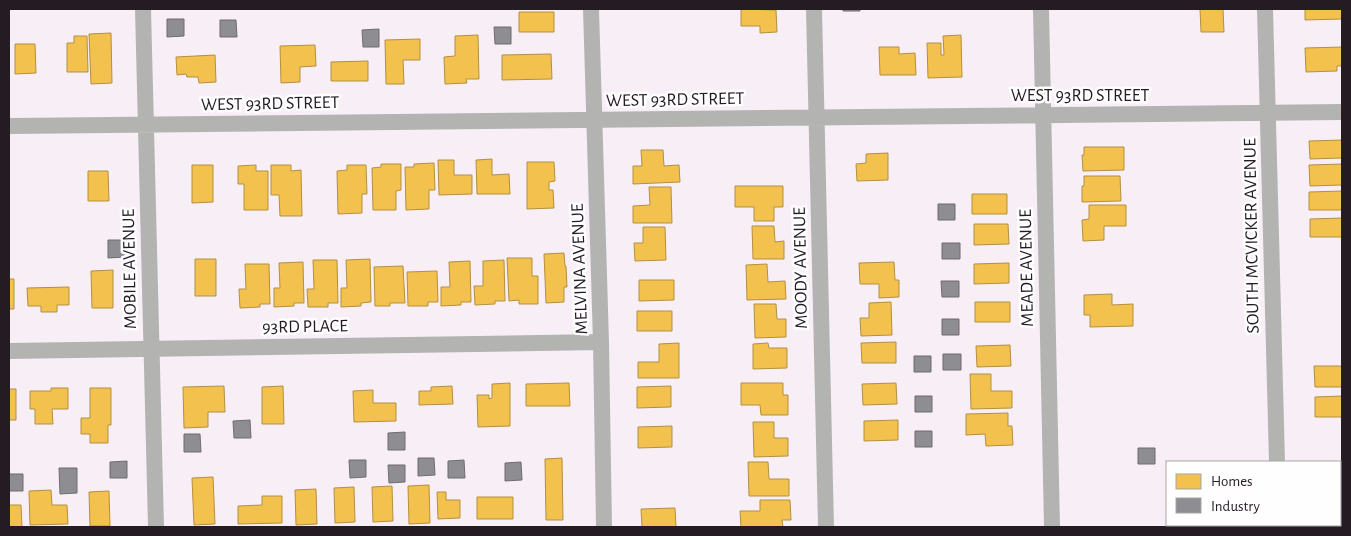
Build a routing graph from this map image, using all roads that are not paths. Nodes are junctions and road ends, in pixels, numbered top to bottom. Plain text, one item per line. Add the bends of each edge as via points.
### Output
1 (143, 9) edge
2 (591, 9) edge
3 (814, 9) edge
4 (1041, 9) edge
5 (1265, 9) edge
6 (1342, 112) edge
7 (1268, 113) junction
8 (1043, 115) junction
9 (816, 118) junction
10 (594, 120) junction
11 (146, 124) junction
12 (9, 126) edge
13 (602, 342) junction
14 (151, 349) junction
15 (9, 351) edge
16 (1277, 461) edge
17 (156, 527) edge
18 (604, 527) edge
19 (826, 527) edge
20 (1052, 527) edge

1 - 11 street, MOBILE AVENUE
2 - 10 street, MELVINA AVENUE
3 - 9 street, MOODY AVENUE
4 - 8 street, MEADE AVENUE
5 - 7 street, SOUTH MCVICKER AVENUE
6 - 7 street, WEST 93RD STREET
7 - 8 street, WEST 93RD STREET
7 - 16 street, SOUTH MCVICKER AVENUE
8 - 9 street, WEST 93RD STREET
8 - 20 street, MEADE AVENUE
9 - 10 street, WEST 93RD STREET
9 - 19 street, MOODY AVENUE
10 - 11 street, WEST 93RD STREET
10 - 13 street, MELVINA AVENUE
11 - 12 street, WEST 93RD STREET
11 - 14 street, MOBILE AVENUE
13 - 14 street, 93RD PLACE
13 - 18 street, MELVINA AVENUE
14 - 15 street, 93RD PLACE
14 - 17 street, MOBILE AVENUE

